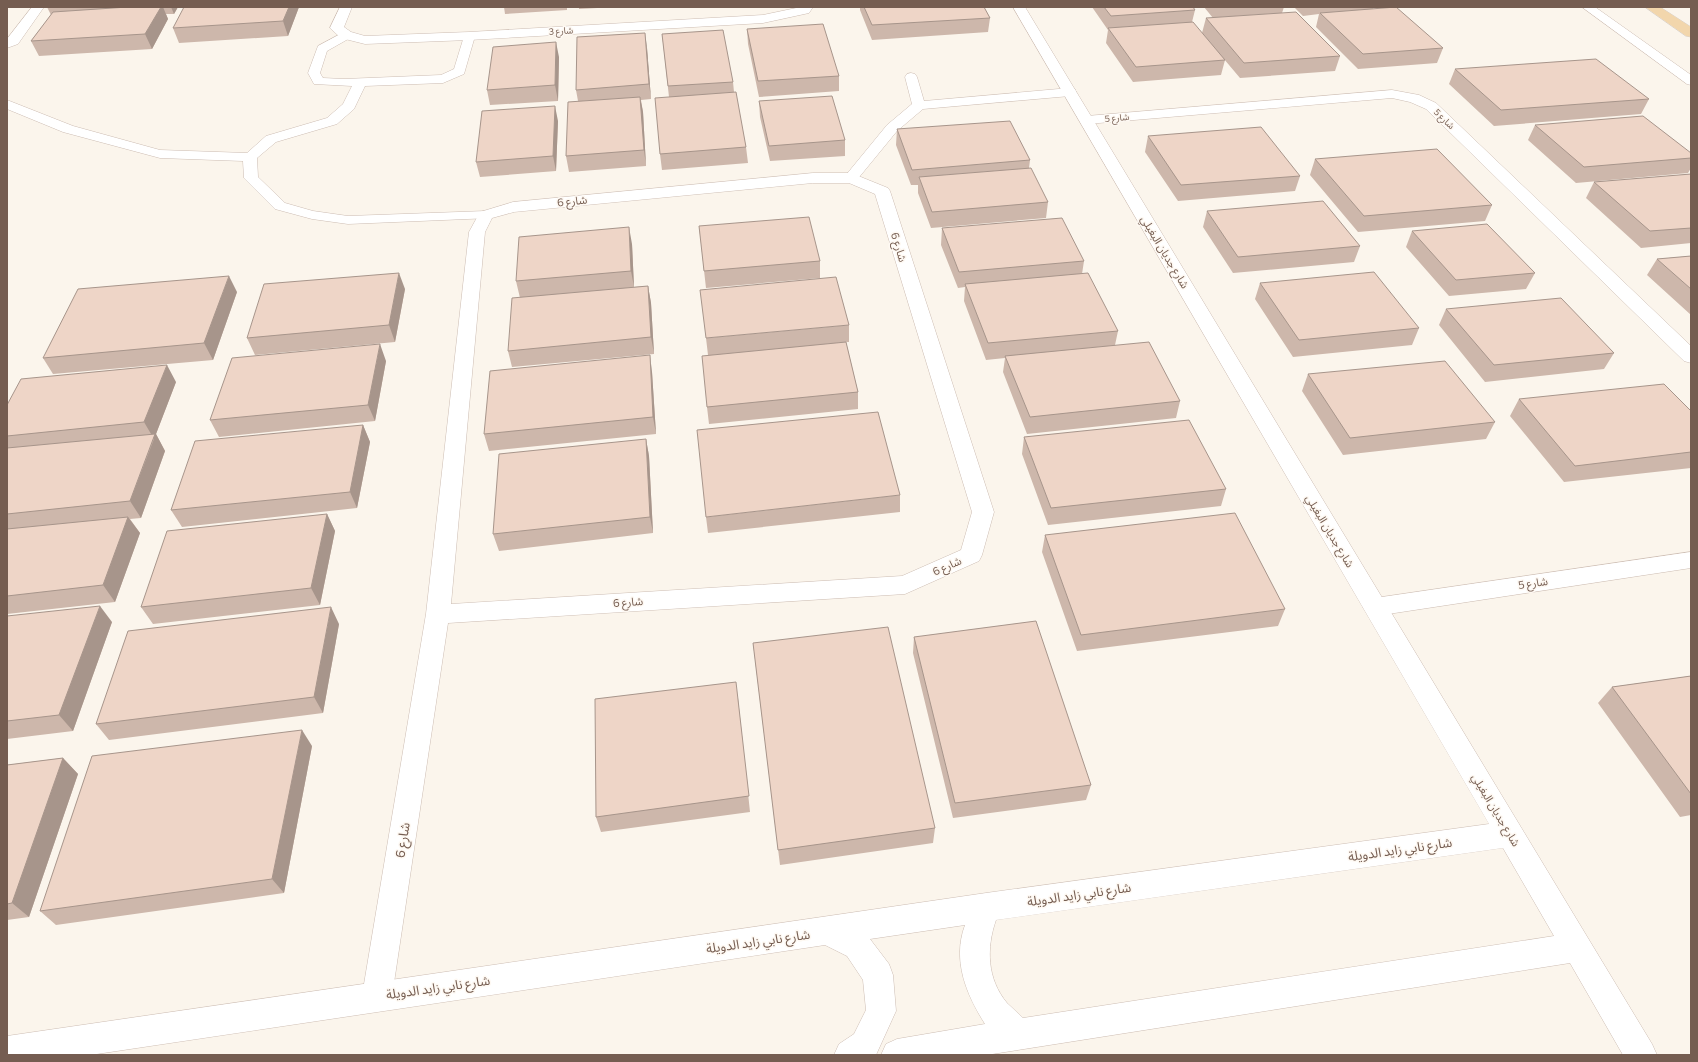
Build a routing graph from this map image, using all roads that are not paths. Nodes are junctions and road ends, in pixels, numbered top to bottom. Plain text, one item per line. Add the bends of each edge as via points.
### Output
1 (38, 7) edge
2 (346, 7) edge
3 (807, 7) edge
4 (1020, 7) edge
5 (1588, 7) edge
6 (1651, 7) edge
7 (1691, 33) edge
8 (346, 35) junction
9 (468, 36) junction
10 (7, 44) edge
11 (911, 77) dead end
12 (1691, 81) edge
13 (360, 83) junction
14 (1070, 92) junction
15 (7, 104) edge
16 (919, 105) junction
17 (1087, 120) junction
18 (250, 157) junction
19 (851, 178) junction
20 (486, 215) junction
21 (1691, 357) edge
22 (1691, 560) edge
23 (1375, 607) junction
24 (438, 614) junction
25 (1510, 834) junction
26 (986, 907) junction
27 (827, 931) junction
28 (1577, 946) junction
29 (377, 996) junction
30 (1018, 1034) junction
31 (7, 1052) edge
32 (850, 1055) edge
33 (897, 1055) edge
34 (1641, 1055) edge

1 - 10 street via 13,40
2 - 8 street via 337,28
3 - 9 street, شارع 3 via 805,10 763,19
4 - 14 street, شارع جديان البغيلي
5 - 12 lane
6 - 7 main road
8 - 9 street, شارع 3 via 365,40
8 - 13 lane via 322,49 314,73 318,81
9 - 13 lane via 460,71 443,79
11 - 16 lane
13 - 18 lane via 349,106 332,121 272,139
14 - 16 lane
14 - 17 street, شارع جديان البغيلي
15 - 18 lane via 68,129 160,154
16 - 19 lane via 892,128
17 - 21 street, شارع 5 via 1392,94 1414,98 1431,106
17 - 23 street, شارع جديان البغيلي
18 - 20 lane via 251,178 280,206 312,215 348,220
19 - 20 street, شارع 6 via 813,178 513,207
19 - 24 street, شارع 6 via 882,191 983,512 971,555 905,585
20 - 24 street, شارع 6 via 477,232
22 - 23 street, شارع 5
23 - 25 street, شارع جديان البغيلي
24 - 29 street, شارع 6
25 - 26 street, شارع نابي زايد الدويلة
25 - 28 street, شارع جديان البغيلي
26 - 27 street, شارع نابي زايد الدويلة
26 - 30 street via 976,934 974,960 981,988 996,1013
27 - 29 street, شارع نابي زايد الدويلة
27 - 32 street via 857,946 878,975 881,1011 866,1045
28 - 30 street
28 - 34 street, شارع جديان البغيلي
29 - 31 street, شارع نابي زايد الدويلة
30 - 33 street

